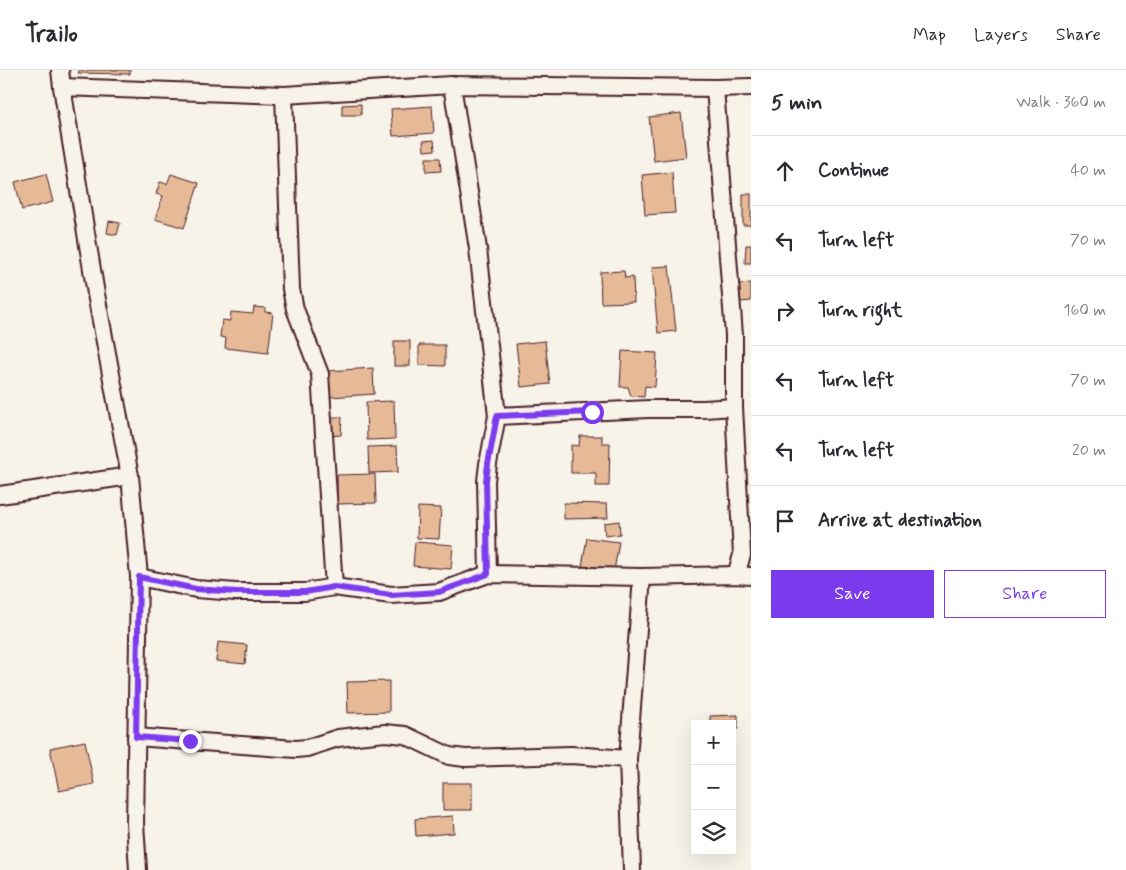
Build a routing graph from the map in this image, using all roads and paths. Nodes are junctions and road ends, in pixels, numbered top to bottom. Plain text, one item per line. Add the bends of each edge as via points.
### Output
1 (60, 70) edge
2 (452, 85) junction
3 (62, 87) junction
4 (751, 87) edge
5 (714, 88) junction
6 (284, 96) junction
7 (734, 407) junction
8 (497, 416) junction
9 (130, 476) junction
10 (0, 495) edge
11 (488, 574) junction
12 (743, 576) edge
13 (139, 577) junction
14 (642, 577) junction
15 (334, 587) junction
16 (136, 737) junction
17 (628, 759) junction
18 (138, 870) edge
19 (632, 870) edge

1 - 3 street
2 - 5 street
2 - 6 street
2 - 8 street via 478,249
3 - 6 street
3 - 9 street
4 - 5 street
5 - 7 street via 734,336
6 - 15 street via 291,289 295,309 320,374
7 - 8 street
7 - 12 street
8 - 11 street via 486,481
9 - 10 street
9 - 13 street
11 - 14 street
11 - 15 street via 439,592 391,595
12 - 14 street
13 - 15 street via 196,589 236,592 305,592
13 - 16 street
14 - 17 street
16 - 17 street via 296,749 338,738 385,733 405,735 450,756 465,758 571,755
16 - 18 street
17 - 19 street

